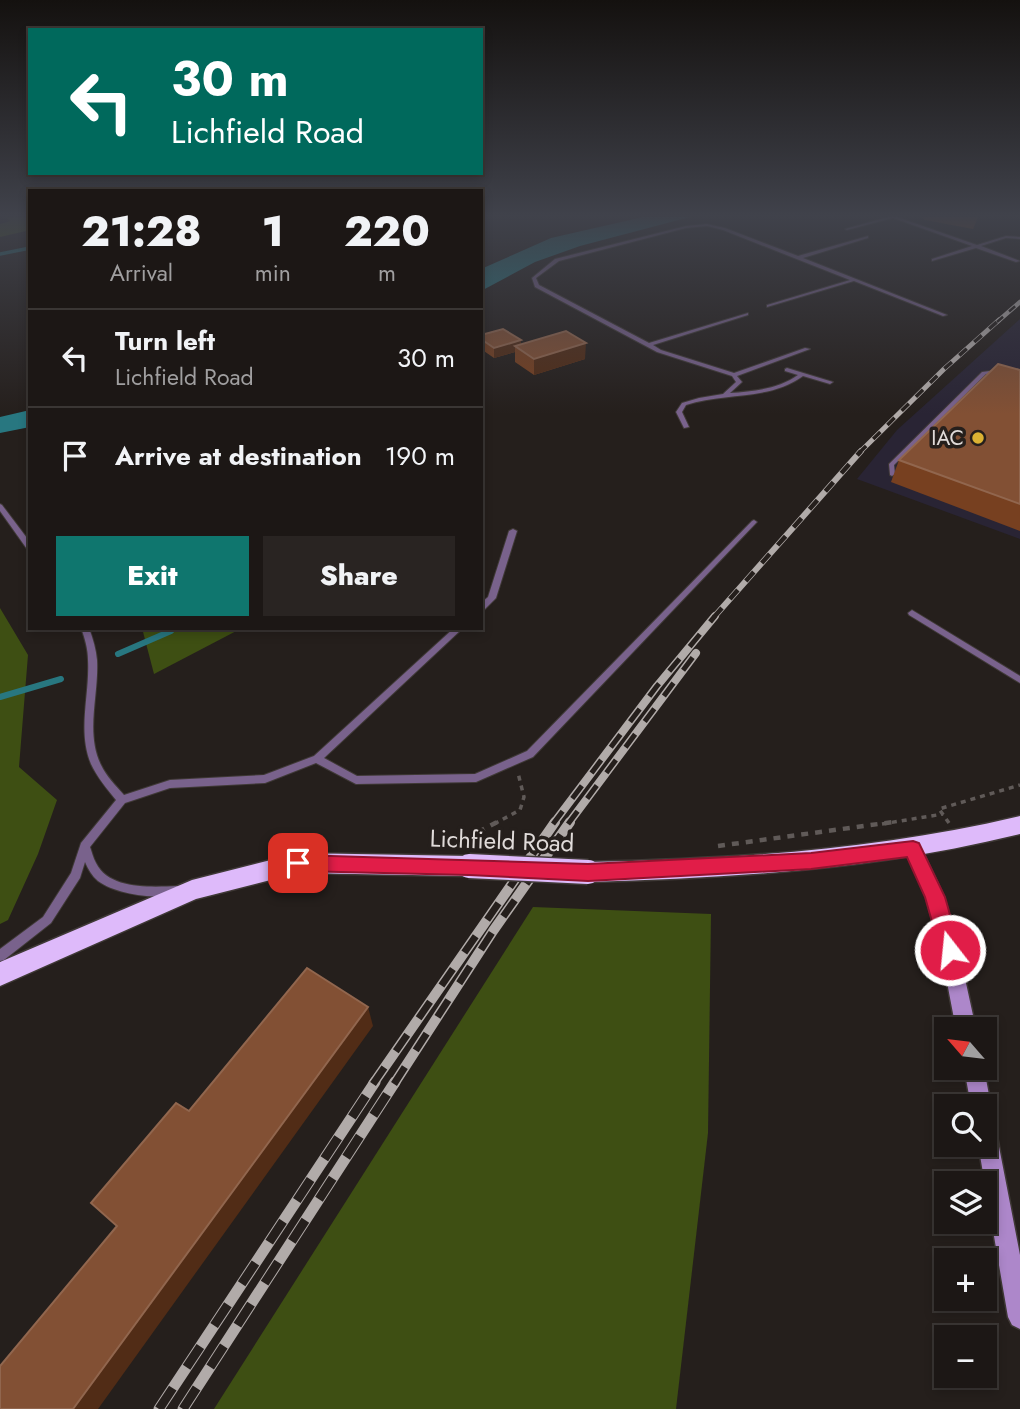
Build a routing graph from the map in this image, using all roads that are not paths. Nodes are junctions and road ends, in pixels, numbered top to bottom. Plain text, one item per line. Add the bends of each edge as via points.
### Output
1 (536, 283) edge
2 (845, 283) edge
3 (861, 283) edge
4 (769, 306) dead end
5 (746, 314) dead end
6 (944, 315) dead end
7 (649, 345) junction
8 (807, 349) dead end
9 (787, 370) dead end
10 (803, 374) junction
11 (1020, 374) edge
12 (734, 375) junction
13 (830, 382) dead end
14 (726, 394) junction
15 (686, 428) dead end
16 (892, 474) dead end
17 (0, 506) edge
18 (754, 522) dead end
19 (513, 531) dead end
20 (28, 544) edge
21 (483, 606) edge
22 (912, 613) dead end
23 (85, 630) edge
24 (457, 630) edge
25 (1020, 680) edge
26 (317, 759) junction
27 (122, 800) junction
28 (1020, 825) edge
29 (85, 846) junction
30 (913, 849) junction
31 (192, 890) junction
32 (0, 956) edge
33 (0, 974) edge
34 (964, 1017) edge
35 (992, 1157) edge
36 (1014, 1250) edge
37 (1020, 1317) edge

1 - 7 lane
2 - 4 lane
3 - 6 lane
5 - 7 lane
7 - 12 lane
8 - 12 lane
9 - 10 lane
10 - 13 lane
10 - 14 lane via 780,388
11 - 16 lane via 984,373 891,464
12 - 14 lane via 739,382
14 - 15 lane via 684,404 679,412
17 - 20 lane
18 - 26 lane via 530,754 476,778 356,780
19 - 21 lane via 492,598
22 - 25 lane
23 - 27 lane via 93,666 88,734 94,762
24 - 26 lane
26 - 27 lane via 265,779 170,783
27 - 29 lane
28 - 30 highway, Lichfield Road
29 - 31 lane via 93,868 106,880 144,892
29 - 32 lane via 76,875 47,920
30 - 31 highway, Lichfield Road, bridge via 811,861 588,873 298,863
30 - 34 main road via 935,897
31 - 33 highway, Lichfield Road
35 - 36 main road
36 - 37 main road

